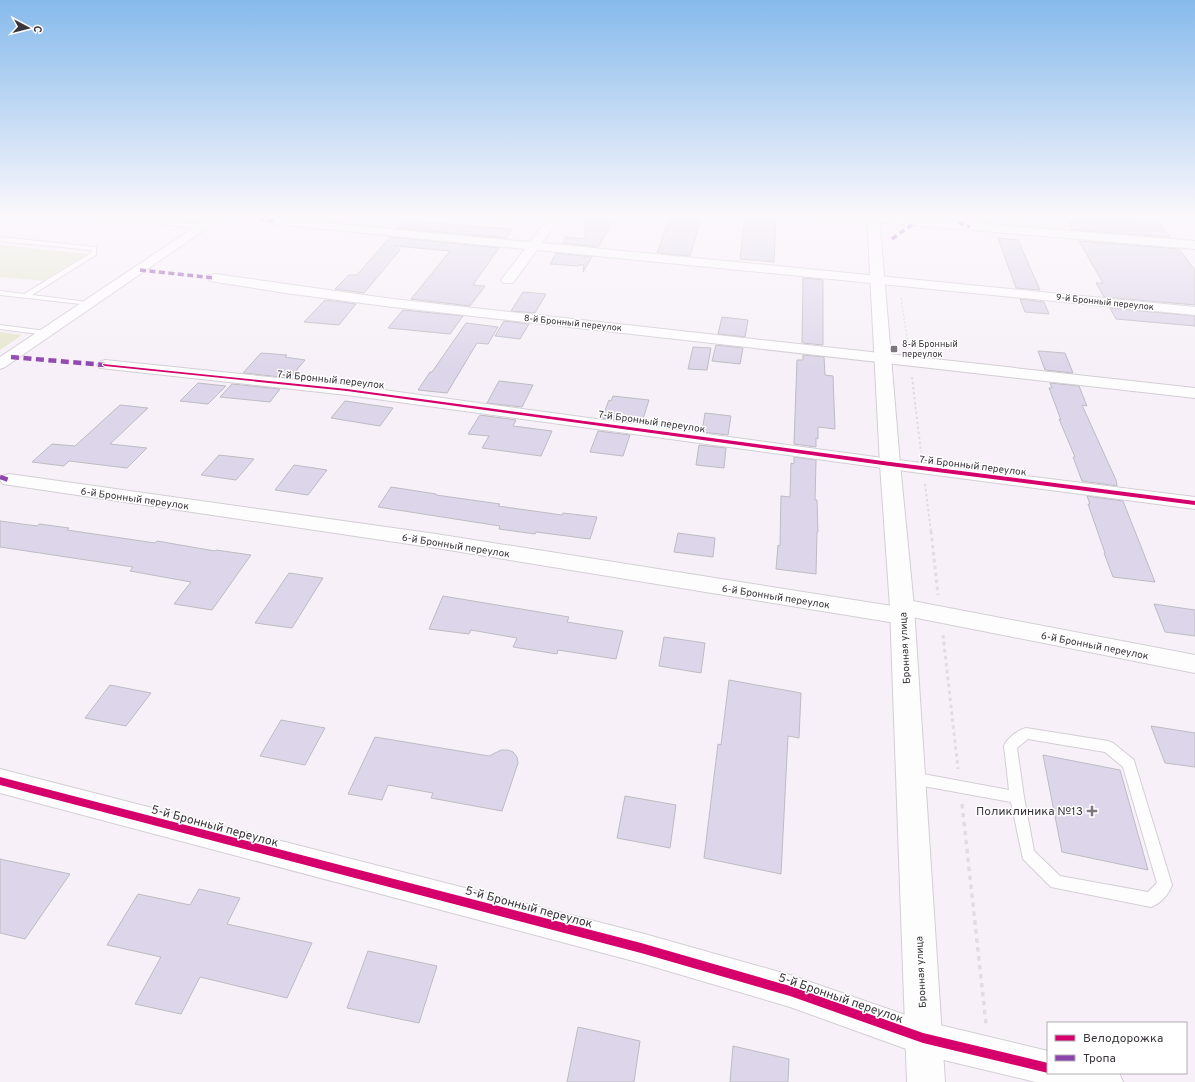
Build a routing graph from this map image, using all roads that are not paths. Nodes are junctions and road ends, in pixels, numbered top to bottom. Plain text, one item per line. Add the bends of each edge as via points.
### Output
1 (75, 265) edge
2 (146, 265) edge
3 (519, 265) edge
4 (732, 265) edge
5 (885, 265) edge
6 (215, 278) dead end
7 (508, 280) dead end
8 (888, 280) junction
9 (0, 293) edge
10 (26, 296) junction
11 (88, 304) junction
12 (1195, 311) edge
13 (0, 327) edge
14 (46, 333) junction
15 (882, 359) junction
16 (0, 364) edge
17 (106, 365) dead end
18 (1195, 394) edge
19 (890, 464) junction
20 (9, 480) dead end
21 (1195, 503) edge
22 (902, 612) junction
23 (1195, 664) edge
24 (910, 777) junction
25 (0, 781) edge
26 (1017, 797) junction
27 (923, 1038) junction
28 (1047, 1068) edge
29 (1073, 1074) edge
30 (926, 1082) edge
31 (1106, 1082) edge

1 - 10 lane
2 - 11 street
3 - 7 street
4 - 8 street, 9-й Бронный переулок
5 - 8 street, Бронная улица
6 - 15 street, 8-й Бронный переулок via 385,302
8 - 12 street, 9-й Бронный переулок
8 - 15 street, Бронная улица
9 - 10 lane
10 - 11 lane
11 - 14 street
13 - 14 lane
14 - 16 street
15 - 18 street, 8-й Бронный переулок
15 - 19 street, Бронная улица
17 - 19 street, 7-й Бронный переулок via 362,392
19 - 21 street, 7-й Бронный переулок
19 - 22 street, Бронная улица
20 - 22 street, 6-й Бронный переулок via 436,541
22 - 23 street, 6-й Бронный переулок via 941,615
22 - 24 street, Бронная улица
24 - 26 lane
24 - 27 street, Бронная улица
25 - 27 street, 5-й Бронный переулок via 641,948 790,991
26 - 26 lane via 1010,746 1026,733 1108,747 1129,764 1165,885 1151,900 1056,882 1028,854
27 - 28 street, 5-й Бронный переулок
27 - 30 street, Бронная улица
29 - 31 street

